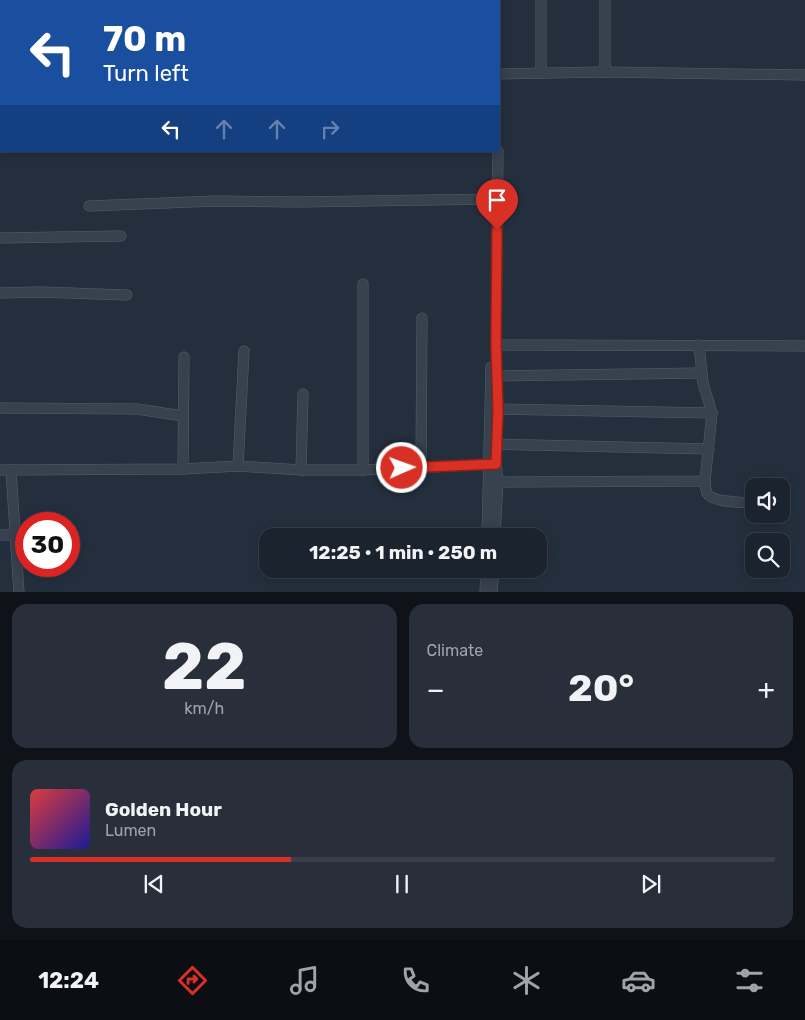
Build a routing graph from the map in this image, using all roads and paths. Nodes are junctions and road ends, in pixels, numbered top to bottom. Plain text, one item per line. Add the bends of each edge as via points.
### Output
1 (541, 0) edge
2 (605, 0) edge
3 (605, 72) junction
4 (542, 73) junction
5 (500, 74) edge
6 (805, 74) edge
7 (491, 152) edge
8 (498, 152) edge
9 (494, 199) junction
10 (89, 206) dead end
11 (121, 236) dead end
12 (0, 238) edge
13 (363, 284) dead end
14 (0, 293) edge
15 (127, 295) dead end
16 (422, 318) dead end
17 (496, 345) junction
18 (699, 345) junction
19 (805, 346) edge
20 (244, 351) dead end
21 (184, 357) dead end
22 (702, 373) junction
23 (498, 376) junction
24 (303, 394) dead end
25 (0, 408) edge
26 (494, 410) junction
27 (712, 413) junction
28 (183, 416) junction
29 (493, 444) junction
30 (709, 449) junction
31 (493, 465) junction
32 (238, 466) junction
33 (421, 468) junction
34 (183, 469) junction
35 (0, 470) edge
36 (11, 470) junction
37 (301, 470) junction
38 (363, 470) junction
39 (705, 481) junction
40 (493, 482) junction
41 (745, 502) edge
42 (15, 522) edge
43 (488, 528) edge
44 (495, 528) edge
45 (0, 535) edge
46 (15, 535) edge
47 (18, 577) edge
48 (486, 578) edge
49 (493, 578) edge
50 (19, 592) edge
51 (485, 592) edge
52 (492, 592) edge

1 - 4 street
2 - 3 street
3 - 4 street
3 - 6 street
4 - 5 street
7 - 9 street
8 - 9 street
9 - 10 street
9 - 17 street
9 - 26 street via 491,378
11 - 12 street
13 - 38 street
14 - 15 street
16 - 33 street
17 - 18 street
17 - 23 street
18 - 19 street
18 - 22 street
20 - 32 street
21 - 28 street
22 - 23 street
22 - 27 street
23 - 26 street
24 - 37 street
25 - 28 street via 137,409
26 - 27 street
26 - 29 street
27 - 30 street
28 - 34 street
29 - 30 street
29 - 31 street
30 - 39 street
31 - 33 street
31 - 40 street
32 - 34 street
32 - 37 street
33 - 38 street
34 - 36 street
35 - 36 street
36 - 42 street
37 - 38 street
39 - 40 street
39 - 41 street via 711,497
40 - 43 street
40 - 44 street
45 - 46 street
47 - 50 street
48 - 51 street
49 - 52 street

